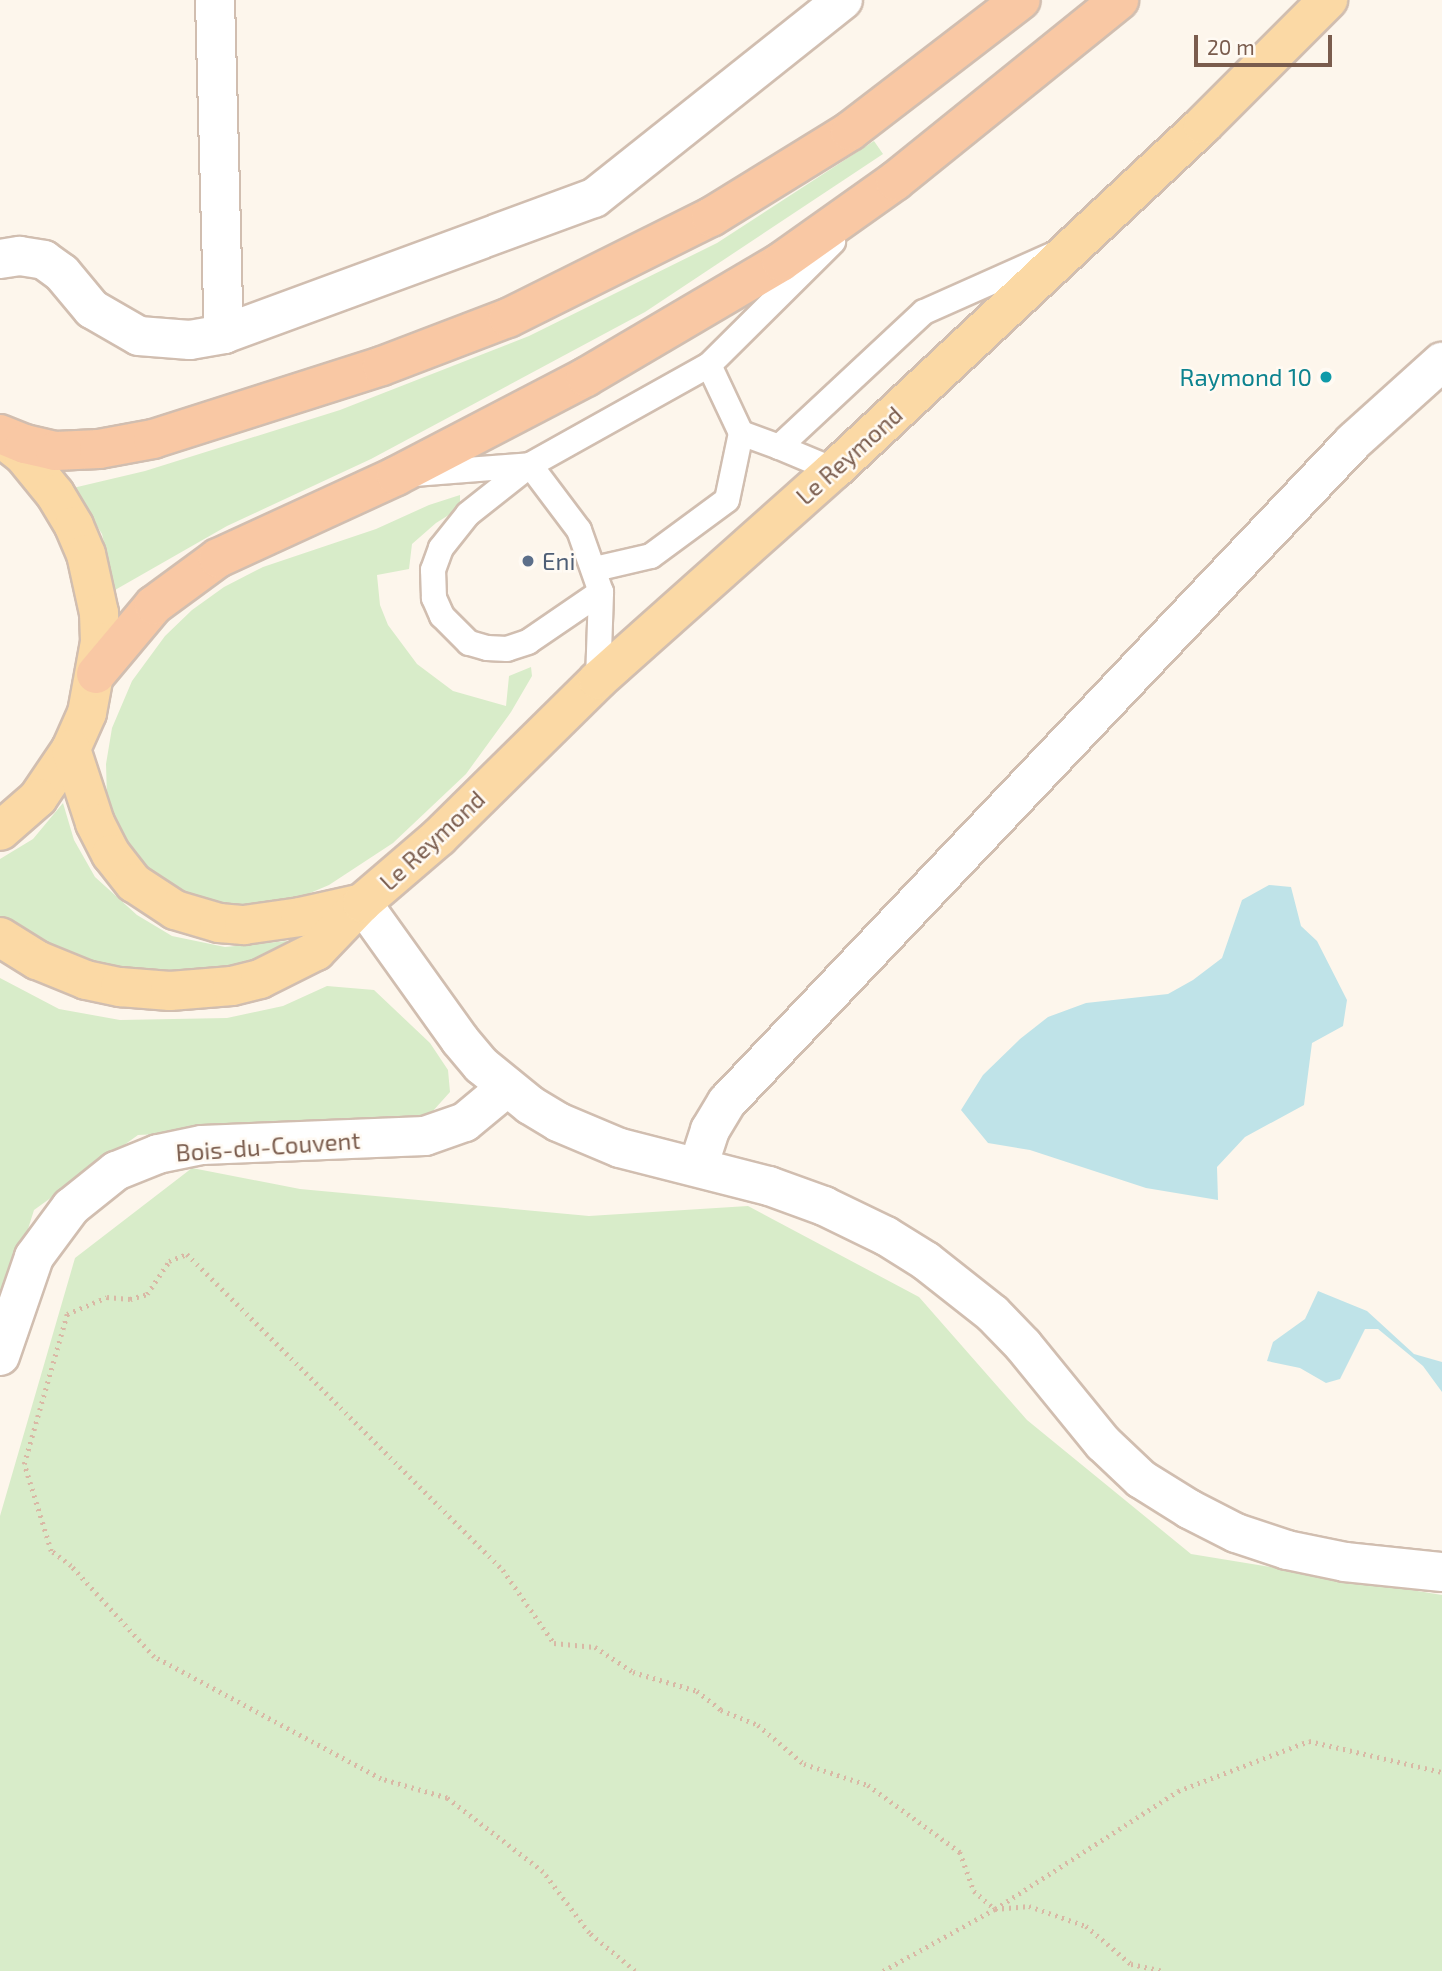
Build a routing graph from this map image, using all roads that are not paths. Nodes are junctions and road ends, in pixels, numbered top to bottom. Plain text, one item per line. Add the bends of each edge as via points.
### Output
1 (215, 0) edge
2 (843, 0) edge
3 (1021, 0) edge
4 (1119, 0) edge
5 (1328, 0) edge
6 (895, 181) junction
7 (1076, 244) junction
8 (0, 259) edge
9 (224, 334) junction
10 (1442, 362) edge
11 (709, 365) junction
12 (741, 433) junction
13 (0, 436) edge
14 (779, 447) junction
15 (530, 465) junction
16 (834, 470) junction
17 (396, 476) junction
18 (598, 580) junction
19 (96, 674) junction
20 (598, 680) junction
21 (71, 749) junction
22 (0, 831) edge
23 (362, 903) junction
24 (0, 937) edge
25 (507, 1087) junction
26 (698, 1167) junction
27 (0, 1356) edge
28 (1442, 1572) edge

1 - 9 street
2 - 9 street via 594,198
3 - 13 highway via 850,131 711,217 508,318 382,366 153,439 55,451
4 - 6 highway
5 - 7 main road, Le Reymond
6 - 11 lane
6 - 17 highway via 747,283 586,377
7 - 14 lane via 924,313
7 - 16 main road, Le Reymond
8 - 9 street via 44,260 62,273 93,309 139,336 190,340
10 - 26 street via 1353,442 727,1102 710,1130
11 - 12 lane
11 - 15 lane
12 - 14 lane
12 - 18 lane via 727,500 651,556
13 - 19 main road via 24,456 55,494 86,554 99,613
14 - 16 lane
15 - 17 lane
15 - 18 lane via 579,530
15 - 18 lane via 468,514 441,548 433,570 434,598 442,616 469,643 507,649 547,632
16 - 20 main road, Le Reymond
17 - 19 highway via 218,558 185,579 154,605
18 - 20 lane
19 - 21 main road
20 - 23 main road, Le Reymond via 439,836
21 - 22 main road via 38,797
21 - 23 main road via 95,823 111,854 134,883 175,910 244,925
23 - 24 main road, Le Reymond via 316,951 292,965 260,979 198,990 120,988 86,980 37,960
23 - 25 street via 460,1040
25 - 26 street via 583,1134
25 - 27 street, Bois-du-Couvent via 465,1122 425,1136 202,1145 158,1154 116,1171 71,1207 34,1256
26 - 28 street via 824,1206 926,1261 1000,1322 1103,1443 1141,1479 1189,1509 1287,1550 1345,1562

